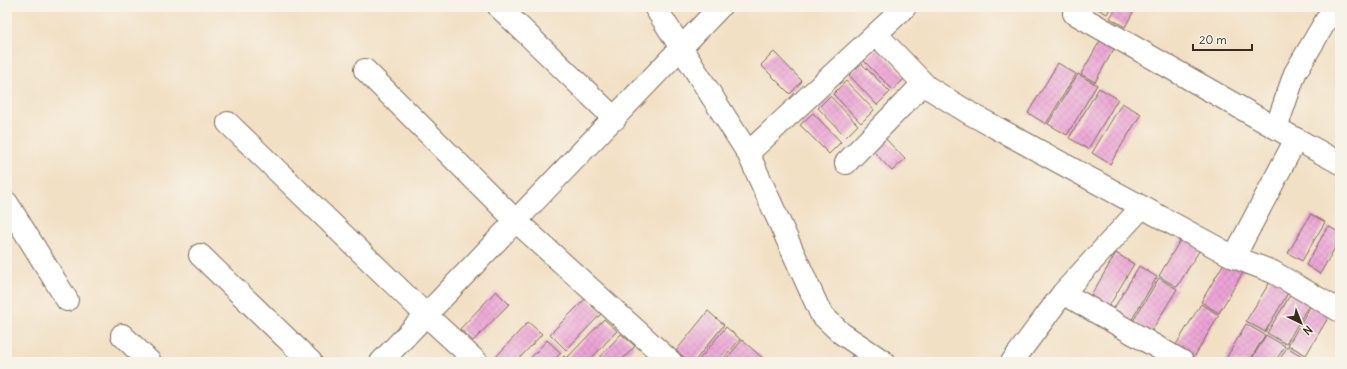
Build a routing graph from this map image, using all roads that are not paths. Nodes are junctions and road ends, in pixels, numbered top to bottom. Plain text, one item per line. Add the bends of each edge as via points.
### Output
1 (499, 7) edge
2 (655, 7) edge
3 (720, 7) edge
4 (905, 7) edge
5 (1334, 7) edge
6 (1074, 13) dead end
7 (876, 34) junction
8 (683, 48) junction
9 (365, 70) dead end
10 (923, 84) junction
11 (615, 119) junction
12 (228, 123) dead end
13 (1276, 128) junction
14 (1296, 139) junction
15 (748, 153) junction
16 (846, 163) dead end
17 (1340, 163) edge
18 (7, 203) edge
19 (1142, 207) junction
20 (516, 221) junction
21 (200, 255) dead end
22 (1234, 257) junction
23 (1063, 293) junction
24 (67, 300) dead end
25 (1340, 311) edge
26 (426, 315) junction
27 (122, 335) dead end
28 (150, 362) edge
29 (311, 362) edge
30 (381, 362) edge
31 (477, 362) edge
32 (671, 362) edge
33 (884, 362) edge
34 (1012, 362) edge
35 (1183, 362) edge

1 - 11 street
2 - 8 street
3 - 8 street
4 - 7 street
5 - 13 street via 1295,73
6 - 13 street
7 - 10 street
7 - 15 street
8 - 11 street
8 - 15 street
9 - 20 street
10 - 16 street
10 - 19 street via 971,114
11 - 20 street
12 - 26 street
13 - 14 street
14 - 17 street
14 - 22 street
15 - 33 street via 821,314 841,333
18 - 24 street
19 - 22 street
19 - 23 street
20 - 26 street
20 - 32 street
21 - 29 street
22 - 25 street via 1273,272
23 - 34 street
23 - 35 street
26 - 30 street
26 - 31 street
27 - 28 street

